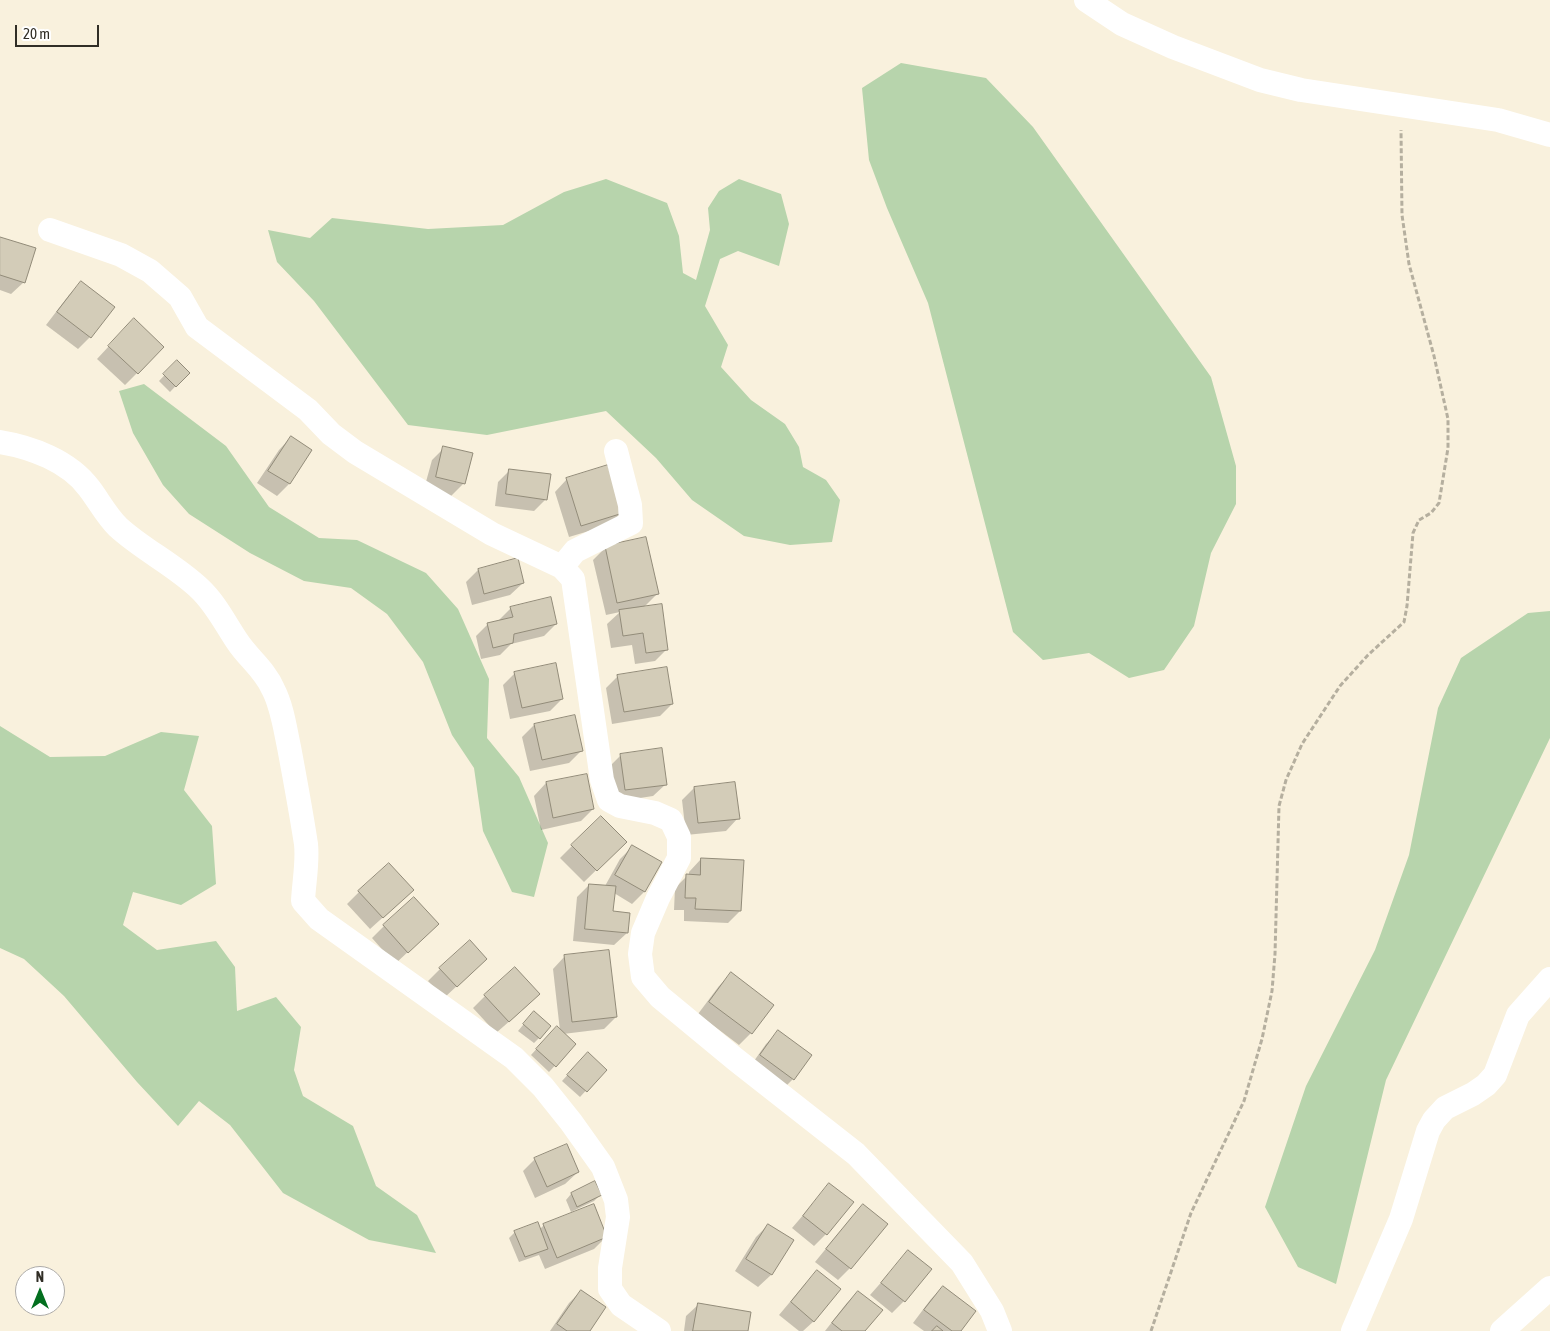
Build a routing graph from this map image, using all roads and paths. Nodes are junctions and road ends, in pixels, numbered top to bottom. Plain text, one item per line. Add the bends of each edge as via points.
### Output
1 (1086, 0) edge
2 (1402, 105) junction
3 (1550, 135) edge
4 (50, 230) dead end
5 (0, 442) edge
6 (616, 451) dead end
7 (562, 567) junction
8 (1550, 979) edge
9 (1550, 1288) edge
10 (659, 1331) edge
11 (1000, 1331) edge
12 (1151, 1331) edge
13 (1353, 1331) edge
14 (1502, 1331) edge

1 - 2 street via 1122,24 1260,80 1300,90
2 - 3 street via 1498,120
2 - 12 path via 1402,215 1408,264 1448,419 1448,448 1439,503 1419,520 1413,533 1404,622 1340,686 1302,744 1286,780 1279,806 1272,991 1262,1039 1244,1100 1191,1213
4 - 7 street via 121,255 150,271 180,297 197,327 308,410 331,434 355,452 492,534
5 - 10 street via 34,450 67,467 88,486 109,519 200,588 216,608 237,642 274,689 283,719 308,860 303,901 319,919 514,1058 543,1087 603,1167 616,1200 618,1217 610,1289 620,1306
6 - 7 street via 630,505 631,523 574,552
7 - 11 street via 573,579 602,780 609,800 672,820 680,837 679,858 643,933 640,954 643,977 660,997 856,1154 962,1263 992,1310
8 - 13 street via 1518,1014 1495,1075 1480,1090 1445,1108 1434,1120 1401,1219
9 - 14 street

